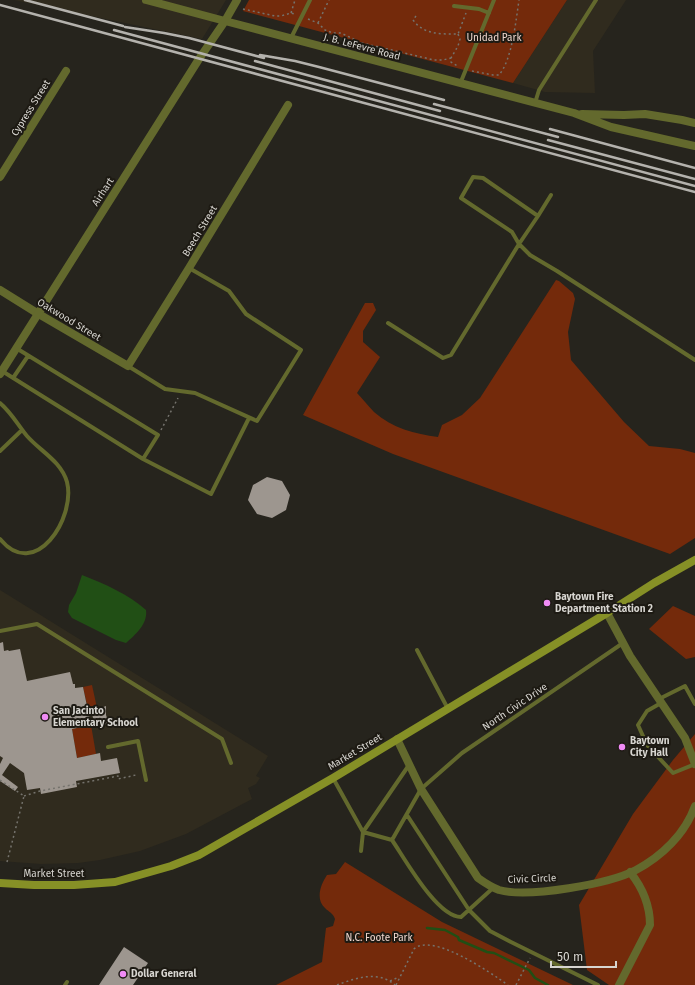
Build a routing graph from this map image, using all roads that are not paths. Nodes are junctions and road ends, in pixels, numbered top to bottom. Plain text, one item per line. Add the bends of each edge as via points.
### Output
1 (146, 0) edge
2 (237, 0) edge
3 (310, 0) edge
4 (494, 0) edge
5 (596, 0) edge
6 (454, 6) dead end
7 (489, 13) junction
8 (225, 21) junction
9 (291, 38) junction
10 (66, 71) dead end
11 (460, 84) junction
12 (535, 104) junction
13 (288, 105) dead end
14 (574, 113) junction
15 (695, 123) edge
16 (695, 146) edge
17 (0, 177) edge
18 (551, 195) dead end
19 (538, 216) junction
20 (519, 244) junction
21 (189, 268) junction
22 (0, 290) edge
23 (37, 313) junction
24 (388, 323) dead end
25 (16, 348) junction
26 (28, 356) junction
27 (695, 360) edge
28 (128, 366) junction
29 (1, 372) edge
30 (13, 378) junction
31 (0, 403) edge
32 (249, 418) junction
33 (22, 430) junction
34 (0, 451) edge
35 (143, 459) junction
36 (0, 539) edge
37 (695, 560) edge
38 (607, 613) junction
39 (0, 631) edge
40 (623, 643) junction
41 (417, 650) dead end
42 (660, 701) junction
43 (695, 704) edge
44 (448, 709) junction
45 (397, 739) junction
46 (108, 747) dead end
47 (231, 763) dead end
48 (695, 764) edge
49 (409, 765) junction
50 (332, 778) junction
51 (146, 780) dead end
52 (421, 789) junction
53 (695, 806) edge
54 (407, 815) junction
55 (363, 832) junction
56 (392, 840) junction
57 (361, 851) dead end
58 (630, 872) junction
59 (0, 883) edge
60 (494, 888) junction
61 (469, 910) junction
62 (598, 985) edge
63 (618, 985) edge

1 - 8 street, J. B. LeFevre Road
2 - 8 street, Airhart
3 - 9 lane
4 - 7 lane
5 - 12 lane via 539,90
6 - 7 lane
7 - 11 lane
8 - 9 street, J. B. LeFevre Road
8 - 23 street, Airhart
9 - 11 street, J. B. LeFevre Road
10 - 17 street, Cypress Street
11 - 12 street, J. B. LeFevre Road
12 - 14 street, J. B. LeFevre Road
13 - 21 street, Beech Street
14 - 15 street, J. B. LeFevre Road via 646,114
14 - 16 street, J. B. LeFevre Road via 611,126
18 - 19 lane
19 - 20 lane
19 - 20 lane via 483,178 473,177 460,198 512,232
20 - 24 lane via 452,355 442,358
20 - 27 lane via 530,256
21 - 28 street, Beech Street
21 - 32 lane via 229,291 246,314 301,350 257,421
22 - 23 street, Oakwood Street
23 - 25 street, Airhart
23 - 28 street, Oakwood Street
25 - 26 lane
25 - 29 street, Airhart
26 - 30 lane
26 - 35 lane via 158,435
28 - 32 lane via 165,389 195,393
29 - 30 lane
30 - 35 lane
31 - 33 lane
32 - 35 lane via 211,494
33 - 34 lane
33 - 36 lane via 62,471 68,495 66,509 52,539 37,551 18,553
37 - 38 main road, Market Street
38 - 40 street
38 - 44 main road, Market Street
39 - 47 lane via 36,624 222,739
40 - 42 street
40 - 52 lane, North Civic Drive via 462,752
41 - 44 lane
42 - 43 lane via 685,686
42 - 48 street via 685,738
42 - 48 lane via 647,711 638,725 647,745 673,773
44 - 45 main road, Market Street
45 - 49 street, Civic Circle
45 - 50 main road, Market Street
46 - 51 lane via 138,741
49 - 52 street, Civic Circle
49 - 55 lane
50 - 55 lane
50 - 59 main road, Market Street via 199,855 171,866 115,882 74,885
52 - 54 lane, North Civic Drive
52 - 60 street, Civic Circle via 478,878
53 - 58 street, Civic Circle via 685,826 666,848 646,864
54 - 56 lane, North Civic Drive
54 - 61 lane
55 - 56 lane
55 - 57 lane
56 - 61 lane via 425,891 440,907 456,917 461,917
58 - 60 street, Civic Circle via 595,883 543,891 519,892
58 - 63 street via 644,895 650,925
60 - 61 lane
61 - 62 lane via 490,931

